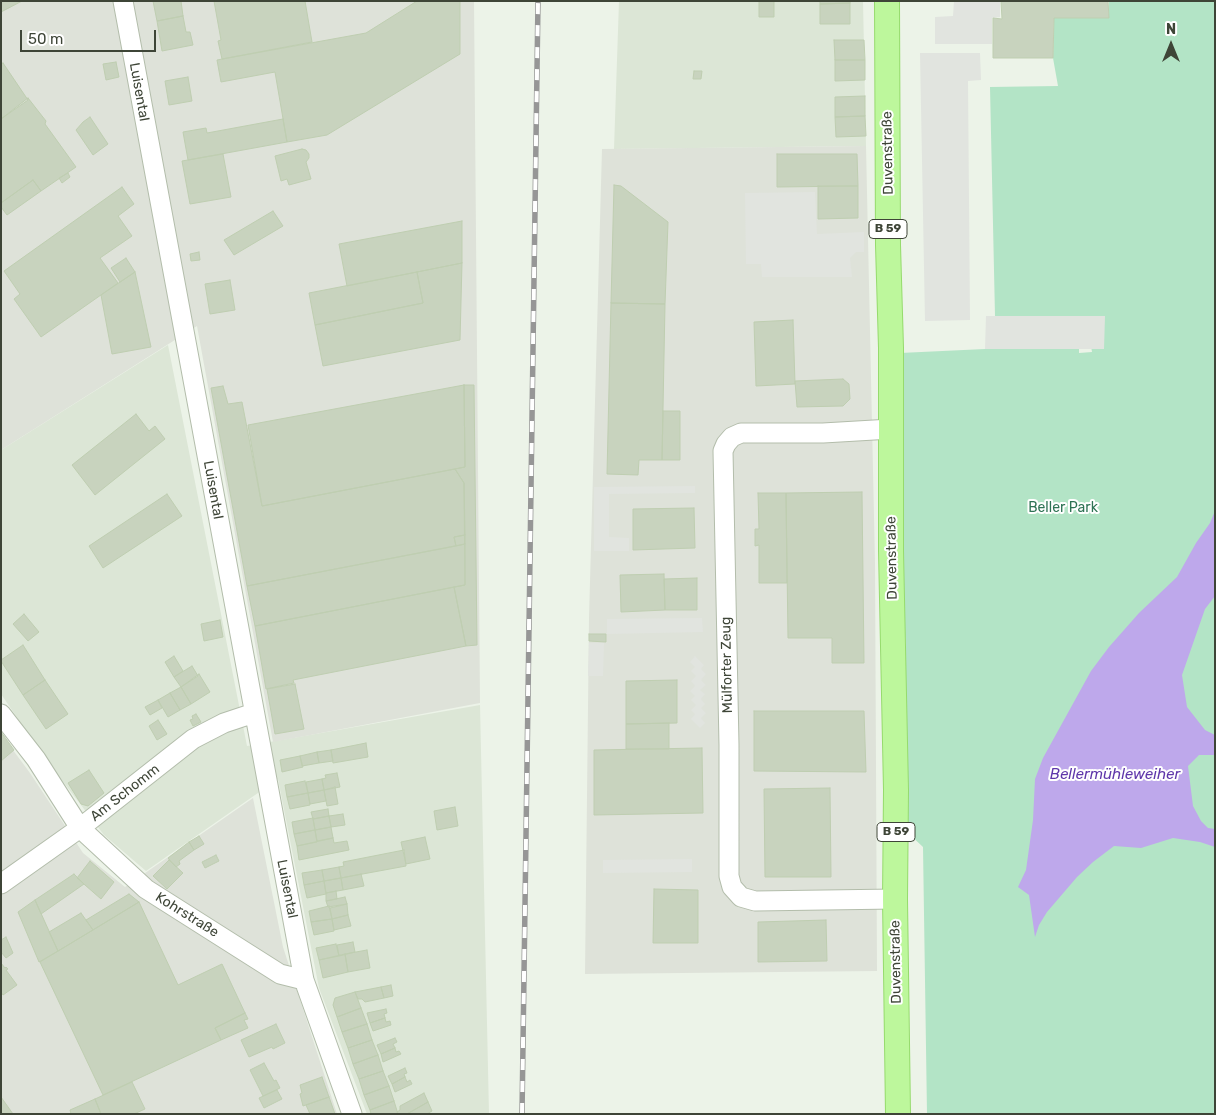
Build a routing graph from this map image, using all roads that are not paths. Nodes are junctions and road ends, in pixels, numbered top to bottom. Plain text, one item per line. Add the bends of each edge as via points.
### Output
1 (123, 1) edge
2 (887, 1) edge
3 (891, 428) junction
4 (254, 713) junction
5 (1, 714) edge
6 (80, 828) junction
7 (1, 884) edge
8 (895, 900) junction
9 (304, 980) junction
10 (352, 1114) edge
11 (898, 1114) edge

1 - 4 street, Luisental
2 - 3 main road, Duvenstraße / B 59
3 - 8 main road, Duvenstraße / B 59
3 - 8 street, Mülforter Zeug via 823,433 741,433 732,437 723,451 729,876 732,887 741,897 754,901
4 - 6 street, Am Schomm via 224,723 193,739
4 - 9 street, Luisental
5 - 6 street, Kohrstraße via 36,759
6 - 7 street, Am Schomm
6 - 9 street, Kohrstraße via 146,889 280,974
8 - 11 main road, Duvenstraße / B 59
9 - 10 street

